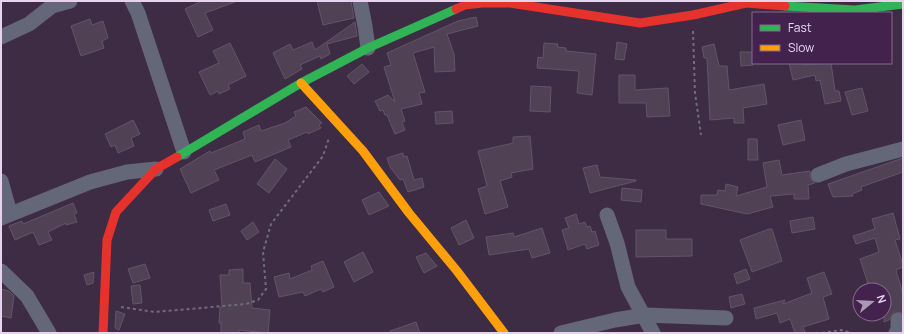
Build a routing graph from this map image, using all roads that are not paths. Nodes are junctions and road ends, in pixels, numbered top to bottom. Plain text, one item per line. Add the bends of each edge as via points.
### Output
1 (70, 1) edge
2 (132, 1) edge
3 (360, 1) edge
4 (522, 3) edge
5 (51, 4) edge
6 (724, 4) edge
7 (903, 4) edge
8 (1, 37) edge
9 (368, 48) junction
10 (301, 83) junction
11 (903, 149) edge
12 (184, 152) junction
13 (156, 169) junction
14 (818, 175) dead end
15 (1, 181) edge
16 (607, 215) dead end
17 (6, 216) edge
18 (1, 271) edge
19 (644, 315) junction
20 (726, 318) dead end
21 (49, 333) edge
22 (103, 333) edge
23 (504, 333) edge
24 (562, 333) edge
25 (653, 333) edge

1 - 5 street
2 - 12 street via 149,43
3 - 9 street
4 - 6 street via 640,23 693,15
4 - 9 street via 465,5
5 - 8 street via 29,24
6 - 7 street via 753,3 855,10
9 - 10 street
10 - 12 street
10 - 23 street via 363,151
11 - 14 street via 846,164
12 - 13 street
13 - 17 street via 127,172 90,182
13 - 22 street via 124,202 112,222 107,240
15 - 17 street
16 - 19 street via 628,287
18 - 21 street via 27,296
19 - 20 street
19 - 24 street
19 - 25 street

